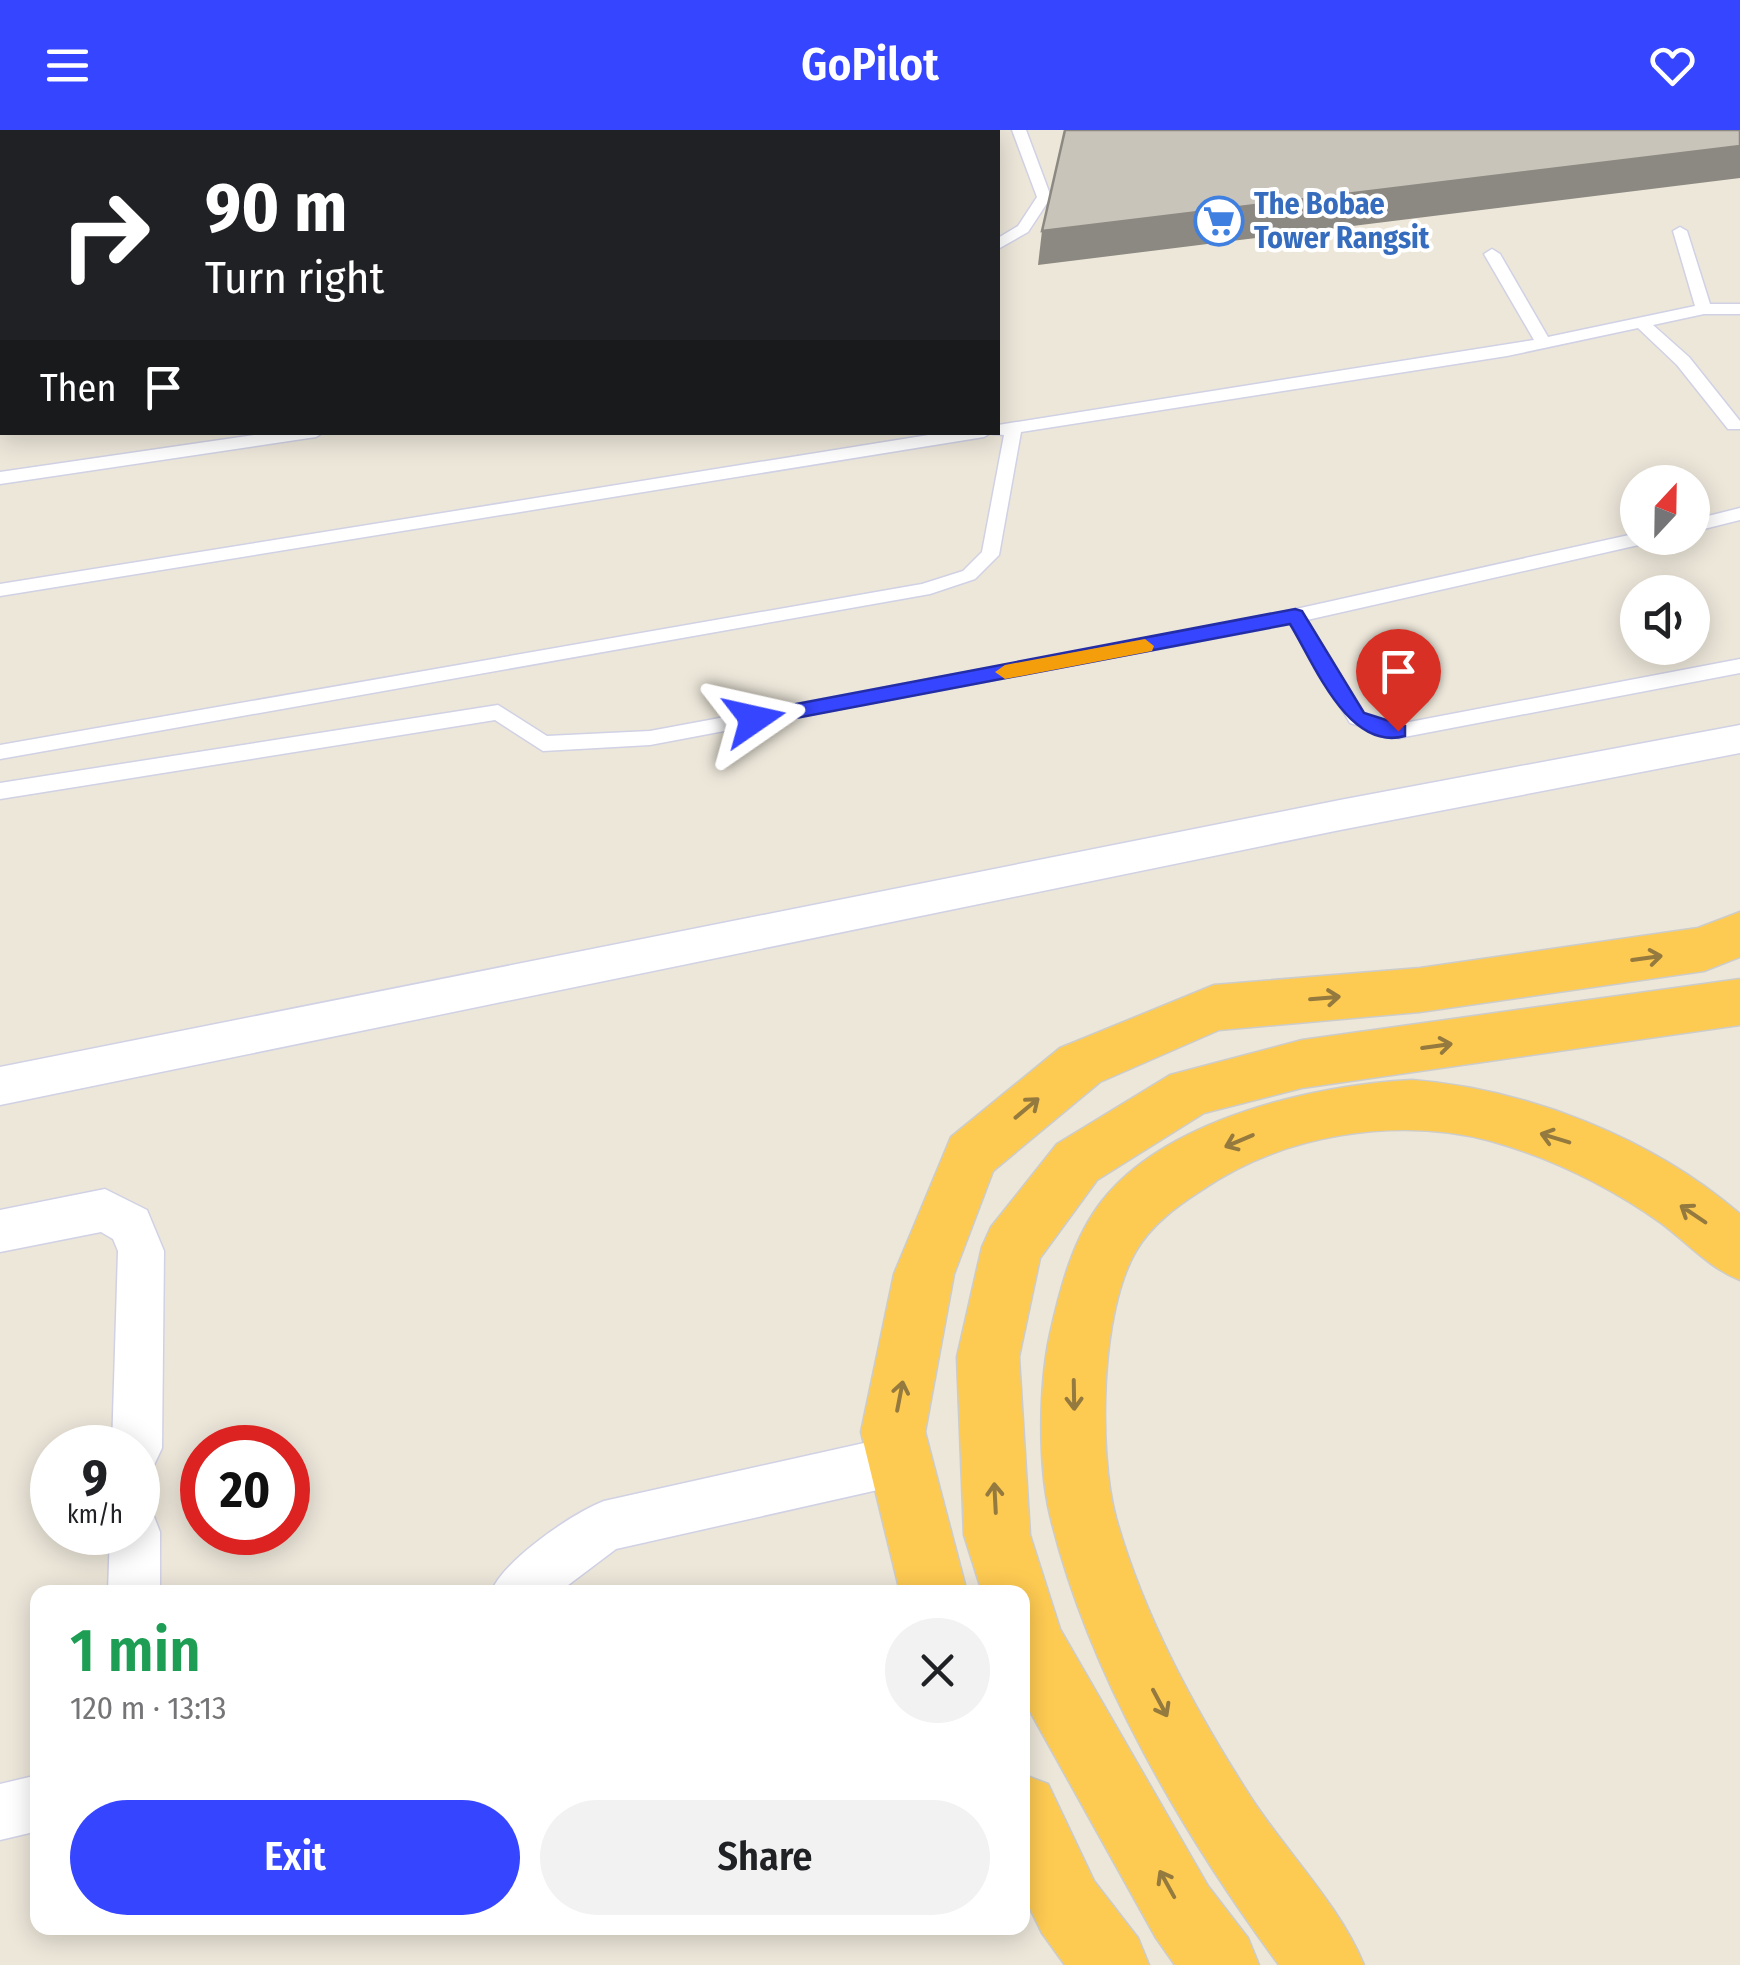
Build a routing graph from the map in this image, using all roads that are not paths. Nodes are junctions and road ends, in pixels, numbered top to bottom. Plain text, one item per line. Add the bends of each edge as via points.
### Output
1 (1019, 130) edge
2 (1680, 231) dead end
3 (1000, 243) edge
4 (1492, 254) dead end
5 (1704, 309) junction
6 (1740, 309) edge
7 (1643, 324) junction
8 (1543, 343) junction
9 (1734, 425) dead end
10 (1006, 429) edge
11 (295, 435) edge
12 (965, 435) edge
13 (0, 478) edge
14 (1740, 514) edge
15 (1710, 522) edge
16 (1620, 543) edge
17 (0, 590) edge
18 (1295, 616) junction
19 (1740, 666) edge
20 (1740, 739) edge
21 (0, 752) edge
22 (0, 791) edge
23 (1740, 932) edge
24 (1740, 1002) edge
25 (0, 1086) edge
26 (0, 1231) edge
27 (1740, 1252) edge
28 (138, 1425) edge
29 (900, 1460) junction
30 (135, 1555) edge
31 (134, 1585) edge
32 (527, 1585) edge
33 (931, 1585) edge
34 (1013, 1585) edge
35 (1030, 1640) edge
36 (30, 1805) edge
37 (0, 1812) edge
38 (1030, 1827) edge
39 (1111, 1965) edge
40 (1221, 1965) edge
41 (1326, 1965) edge

1 - 3 lane via 1044,197 1024,228
2 - 5 lane
4 - 8 lane
5 - 6 lane
5 - 7 lane
7 - 8 lane
7 - 9 lane
8 - 10 lane
10 - 21 lane via 990,555 970,575 924,590
11 - 13 lane
12 - 17 lane
14 - 15 lane
16 - 18 lane
18 - 19 lane via 1357,718 1398,731
18 - 22 lane via 650,738 543,744 498,712
20 - 25 street
29 -> 23 highway via 893,1432 924,1274 971,1155 1080,1065 1214,1008 1477,982 1704,949
34 -> 24 highway via 997,1535 988,1358 1012,1246 1077,1162 1190,1092 1302,1064
26 - 28 street via 105,1210 131,1225 142,1252
27 -> 41 highway via 1642,1180 1568,1141 1452,1108 1315,1116 1246,1137 1178,1170 1124,1218 1094,1278 1073,1383 1080,1504 1119,1626 1255,1872
29 - 32 street via 604,1526
29 - 33 highway
30 - 31 street
40 -> 35 highway via 1182,1912
36 - 37 street
38 - 39 highway via 1068,1907

